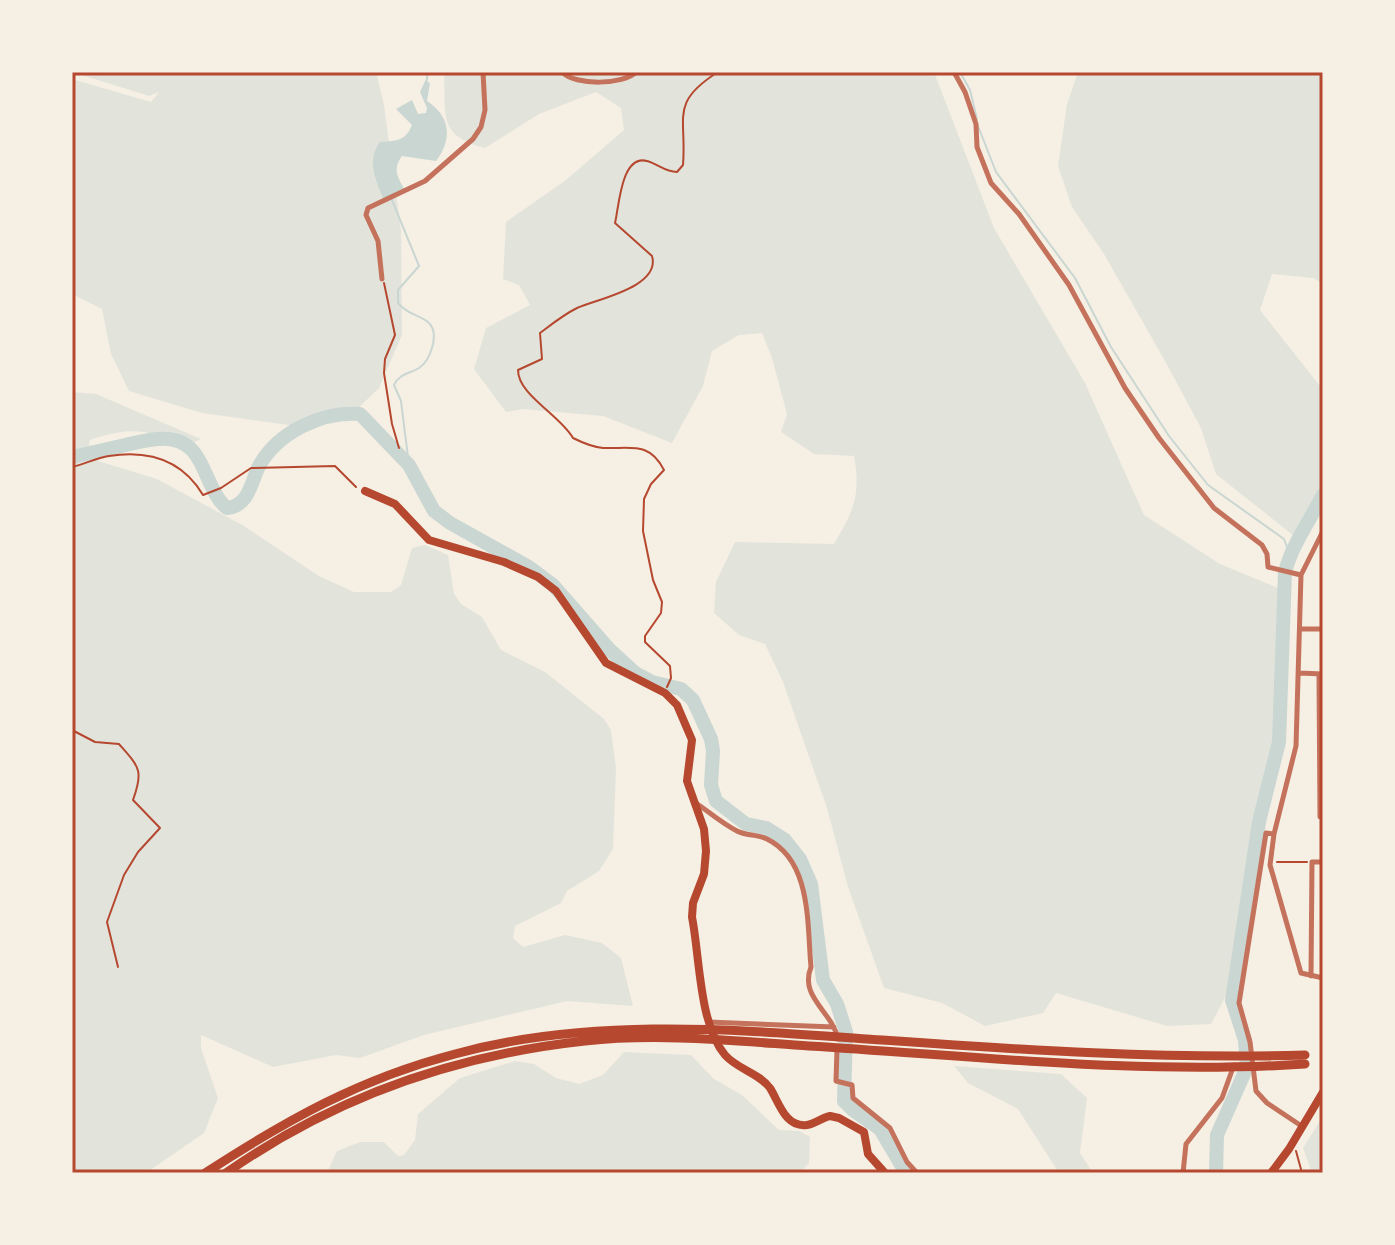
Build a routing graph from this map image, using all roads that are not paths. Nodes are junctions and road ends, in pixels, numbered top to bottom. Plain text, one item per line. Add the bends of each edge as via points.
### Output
1 (483, 72) edge
2 (562, 72) edge
3 (636, 72) edge
4 (954, 72) edge
5 (382, 279) road end
6 (365, 491) road end
7 (1323, 531) edge
8 (1301, 575) junction
9 (1300, 629) junction
10 (1323, 629) edge
11 (1299, 673) junction
12 (1321, 674) edge
13 (696, 803) junction
14 (1323, 816) edge
15 (1274, 834) junction
16 (1323, 862) edge
17 (1311, 976) junction
18 (1323, 978) edge
19 (706, 1022) junction
20 (835, 1027) junction
21 (642, 1034) junction
22 (1257, 1059) junction
23 (1305, 1059) dead end
24 (1323, 1092) edge
25 (1303, 1127) junction
26 (205, 1173) edge
27 (226, 1173) edge
28 (885, 1173) edge
29 (917, 1173) edge
30 (1183, 1173) edge
31 (1271, 1173) edge

1 - 5 street via 485,110 473,139 425,181 368,208
2 - 3 street via 577,81 615,81
4 - 8 street via 976,124 977,147 991,183 1069,285 1159,438 1214,508 1262,545 1268,567
6 - 13 main road via 395,504 429,540 538,577 556,591 606,663 665,693 677,705 692,740 687,781
7 - 8 street
8 - 9 street
9 - 10 street
9 - 11 street
11 - 12 street
11 - 15 street via 1296,746
12 - 14 street
13 - 19 main road via 706,851 692,917
13 - 20 street via 738,832 779,846 794,866 803,886 809,992
15 - 17 street via 1271,862 1301,973
15 - 22 street via 1266,833 1239,1003
16 - 17 street via 1312,862
17 - 18 street
19 - 20 street
19 - 28 main road via 726,1055 769,1087 783,1113 802,1125 830,1116 864,1132 868,1154
20 - 29 street via 836,1081 852,1085 853,1098 890,1128
21 - 22 highway via 772,1033 981,1051 1188,1062
21 - 26 highway via 561,1034 454,1054 332,1097
21 - 27 highway via 528,1048 431,1071 342,1106 273,1141
22 - 23 highway
22 - 25 street via 1256,1091
22 - 30 street via 1237,1054 1222,1098 1186,1144
24 - 25 main road
25 - 31 main road

